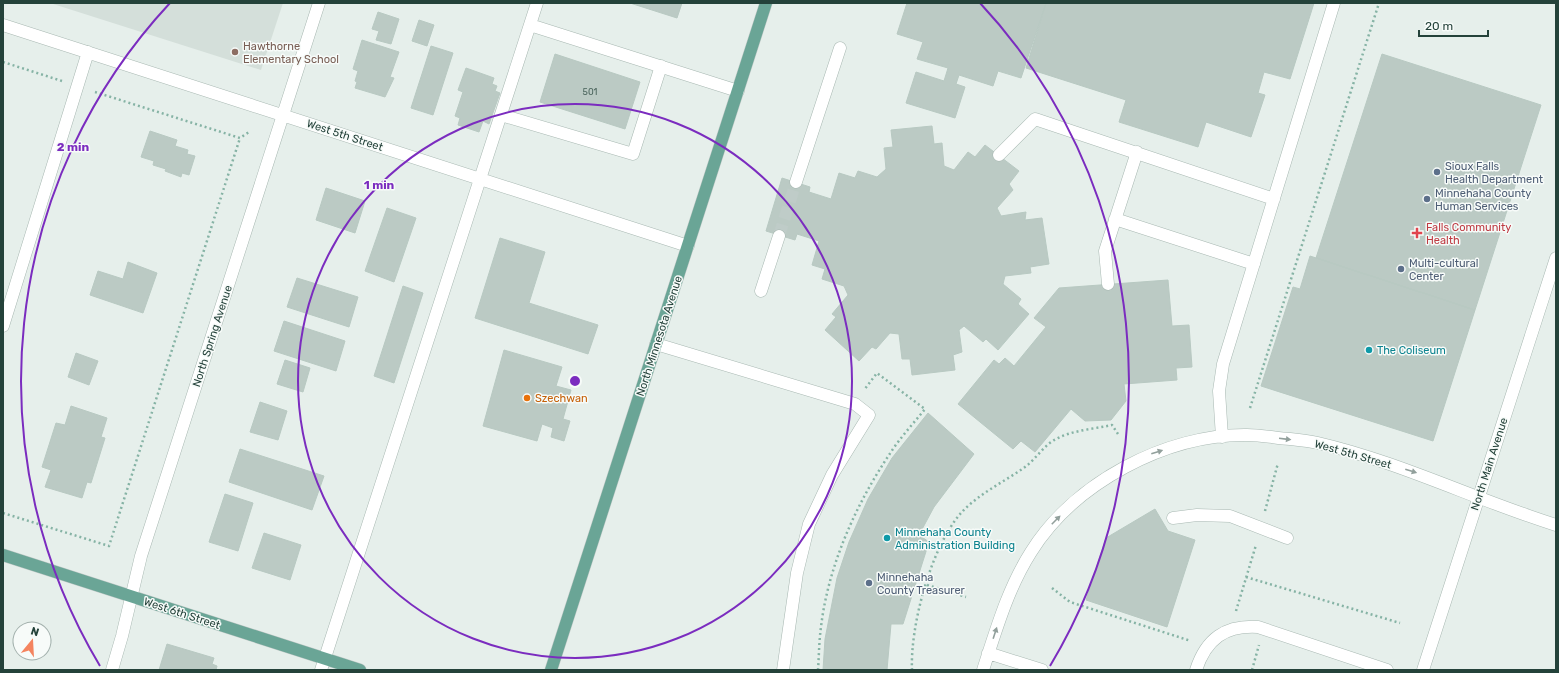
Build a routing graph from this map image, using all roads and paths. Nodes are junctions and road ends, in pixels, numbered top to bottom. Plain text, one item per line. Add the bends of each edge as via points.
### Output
1 (319, 3) edge
2 (537, 3) edge
3 (766, 3) edge
4 (1334, 3) edge
5 (1379, 3) edge
6 (3, 24) edge
7 (530, 25) junction
8 (840, 48) dead end
9 (88, 52) junction
10 (3, 62) edge
11 (661, 66) junction
12 (77, 86) junction
13 (738, 90) junction
14 (283, 115) junction
15 (501, 115) junction
16 (249, 132) dead end
17 (240, 138) junction
18 (1137, 152) junction
19 (999, 155) dead end
20 (481, 179) junction
21 (796, 182) tunnel mouth
22 (1274, 198) junction
23 (1115, 219) junction
24 (779, 236) tunnel mouth
25 (688, 246) junction
26 (1556, 258) edge
27 (1254, 264) junction
28 (1108, 284) dead end
29 (761, 291) dead end
30 (3, 326) edge
31 (656, 344) junction
32 (855, 404) junction
33 (1250, 408) dead end
34 (1118, 434) dead end
35 (1222, 437) junction
36 (1478, 498) junction
37 (3, 513) edge
38 (1173, 518) dead end
39 (1556, 525) edge
40 (1287, 538) dead end
41 (3, 554) edge
42 (1246, 577) dead end
43 (927, 585) junction
44 (1052, 588) dead end
45 (132, 597) junction
46 (966, 597) dead end
47 (1400, 623) dead end
48 (1266, 630) junction
49 (1208, 646) junction
50 (988, 654) junction
51 (323, 664) edge
52 (112, 670) edge
53 (360, 670) edge
54 (551, 670) edge
55 (783, 670) edge
56 (818, 670) edge
57 (912, 670) edge
58 (983, 670) edge
59 (1042, 670) edge
60 (1196, 670) edge
61 (1252, 670) edge
62 (1387, 670) edge
63 (1423, 670) edge

1 - 14 street, North Spring Avenue
2 - 7 street
3 - 13 main road, North Minnesota Avenue
4 - 22 street
5 - 33 path
6 - 9 street, West 5th Street
7 - 11 street
7 - 15 street
8 - 21 street
9 - 12 street
9 - 14 street, West 5th Street
10 - 12 path
11 - 13 street
11 - 15 street via 633,154
12 - 17 path
12 - 30 street
13 - 25 main road, North Minnesota Avenue
14 - 20 street, West 5th Street
14 - 45 street, North Spring Avenue via 141,556
15 - 20 street
16 - 17 path
17 - 37 path via 108,546
18 - 19 street via 1035,119
18 - 22 street
18 - 23 street
20 - 25 street, West 5th Street
20 - 51 street
22 - 27 street
23 - 27 street
23 - 28 street via 1105,251
24 - 29 street
25 - 31 main road, North Minnesota Avenue
26 - 36 street, North Main Avenue
27 - 35 street via 1222,364 1219,391
31 - 32 street
31 - 54 main road, North Minnesota Avenue
32 - 55 street via 870,415 832,476 809,524 797,573
32 - 56 path via 877,373 925,409 889,454 844,539 830,583 821,627
34 - 43 path via 1112,425 1064,435 1026,466 983,495 962,512 951,526 940,545
35 -> 36 street, West 5th Street via 1248,435 1317,443 1418,473
50 -> 35 street, West 5th Street via 1016,579 1031,551 1069,507 1094,487 1150,454
36 - 39 street, West 5th Street
36 - 63 street, North Main Avenue
38 - 40 street via 1197,515 1230,516
41 - 45 main road, West 6th Street
42 - 47 path
43 - 46 path
43 - 57 path via 914,629
44 - 49 path via 1070,602
45 - 51 main road, West 6th Street
45 - 52 street, North Spring Avenue
48 - 49 street via 1243,626 1226,631 1212,640
48 - 61 path
48 - 62 street
49 - 60 street
50 - 58 street, West 5th Street
50 - 59 street
51 - 53 main road, West 6th Street

